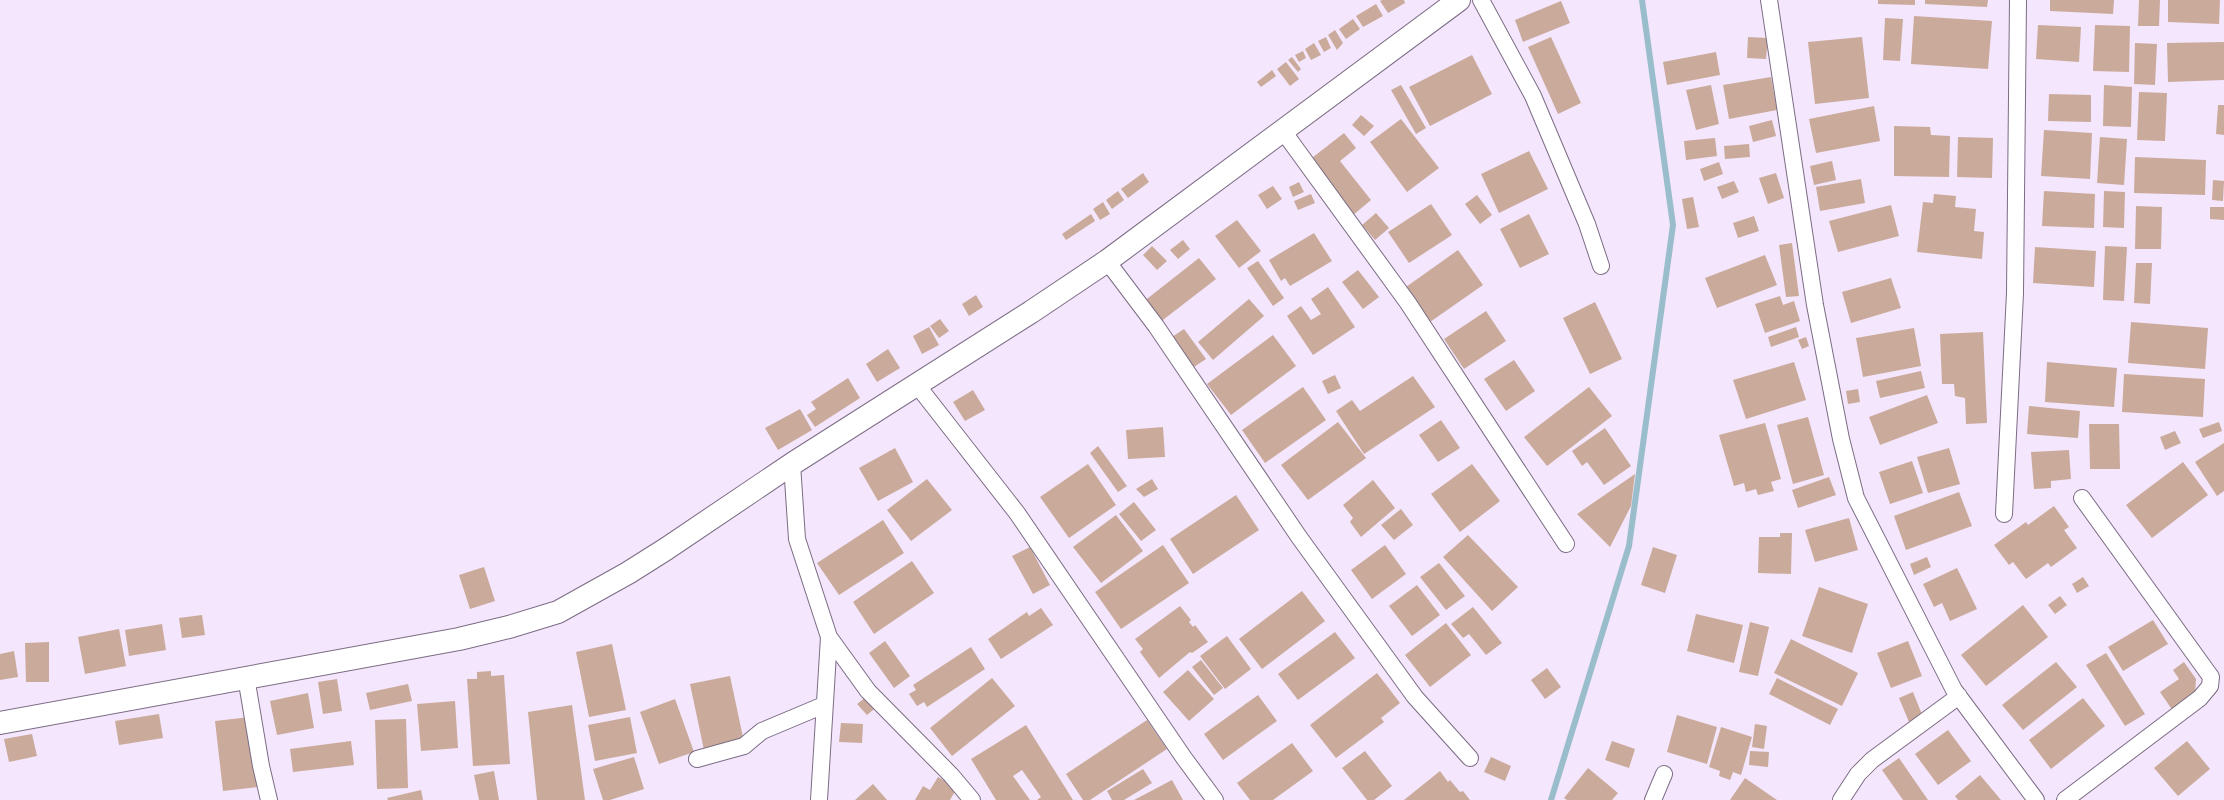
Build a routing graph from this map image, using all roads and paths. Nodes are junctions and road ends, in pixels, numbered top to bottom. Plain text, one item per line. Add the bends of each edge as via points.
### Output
1 (1459, 0) edge
2 (1481, 0) edge
3 (1769, 0) edge
4 (2018, 0) edge
5 (1283, 131) junction
6 (1107, 261) junction
7 (1601, 266) dead end
8 (917, 384) junction
9 (792, 464) junction
10 (2082, 498) dead end
11 (2004, 514) dead end
12 (1566, 544) dead end
13 (829, 637) junction
14 (246, 677) junction
15 (1959, 696) junction
16 (824, 705) junction
17 (0, 723) edge
18 (1470, 758) dead end
19 (697, 759) dead end
20 (1664, 774) dead end
21 (269, 800) edge
22 (819, 800) edge
23 (972, 800) edge
24 (1215, 800) edge
25 (1653, 800) edge
26 (1841, 800) edge
27 (2036, 800) edge
28 (2065, 800) edge

1 - 5 main road
2 - 7 street via 1533,96
3 - 15 street via 1815,305 1856,498
4 - 11 street via 2015,293
5 - 6 main road
5 - 12 street via 1408,303
6 - 8 main road
6 - 18 street via 1408,687
8 - 9 main road
8 - 24 street via 1017,513
9 - 13 street via 797,539
9 - 14 main road via 628,573 558,612 459,639
10 - 28 street via 2211,677 2210,686 2200,698
13 - 16 street
13 - 23 street via 868,691
14 - 17 main road
14 - 21 street
15 - 26 street via 1872,760
15 - 27 street
16 - 19 street via 762,731 744,746
16 - 22 street
20 - 25 street

